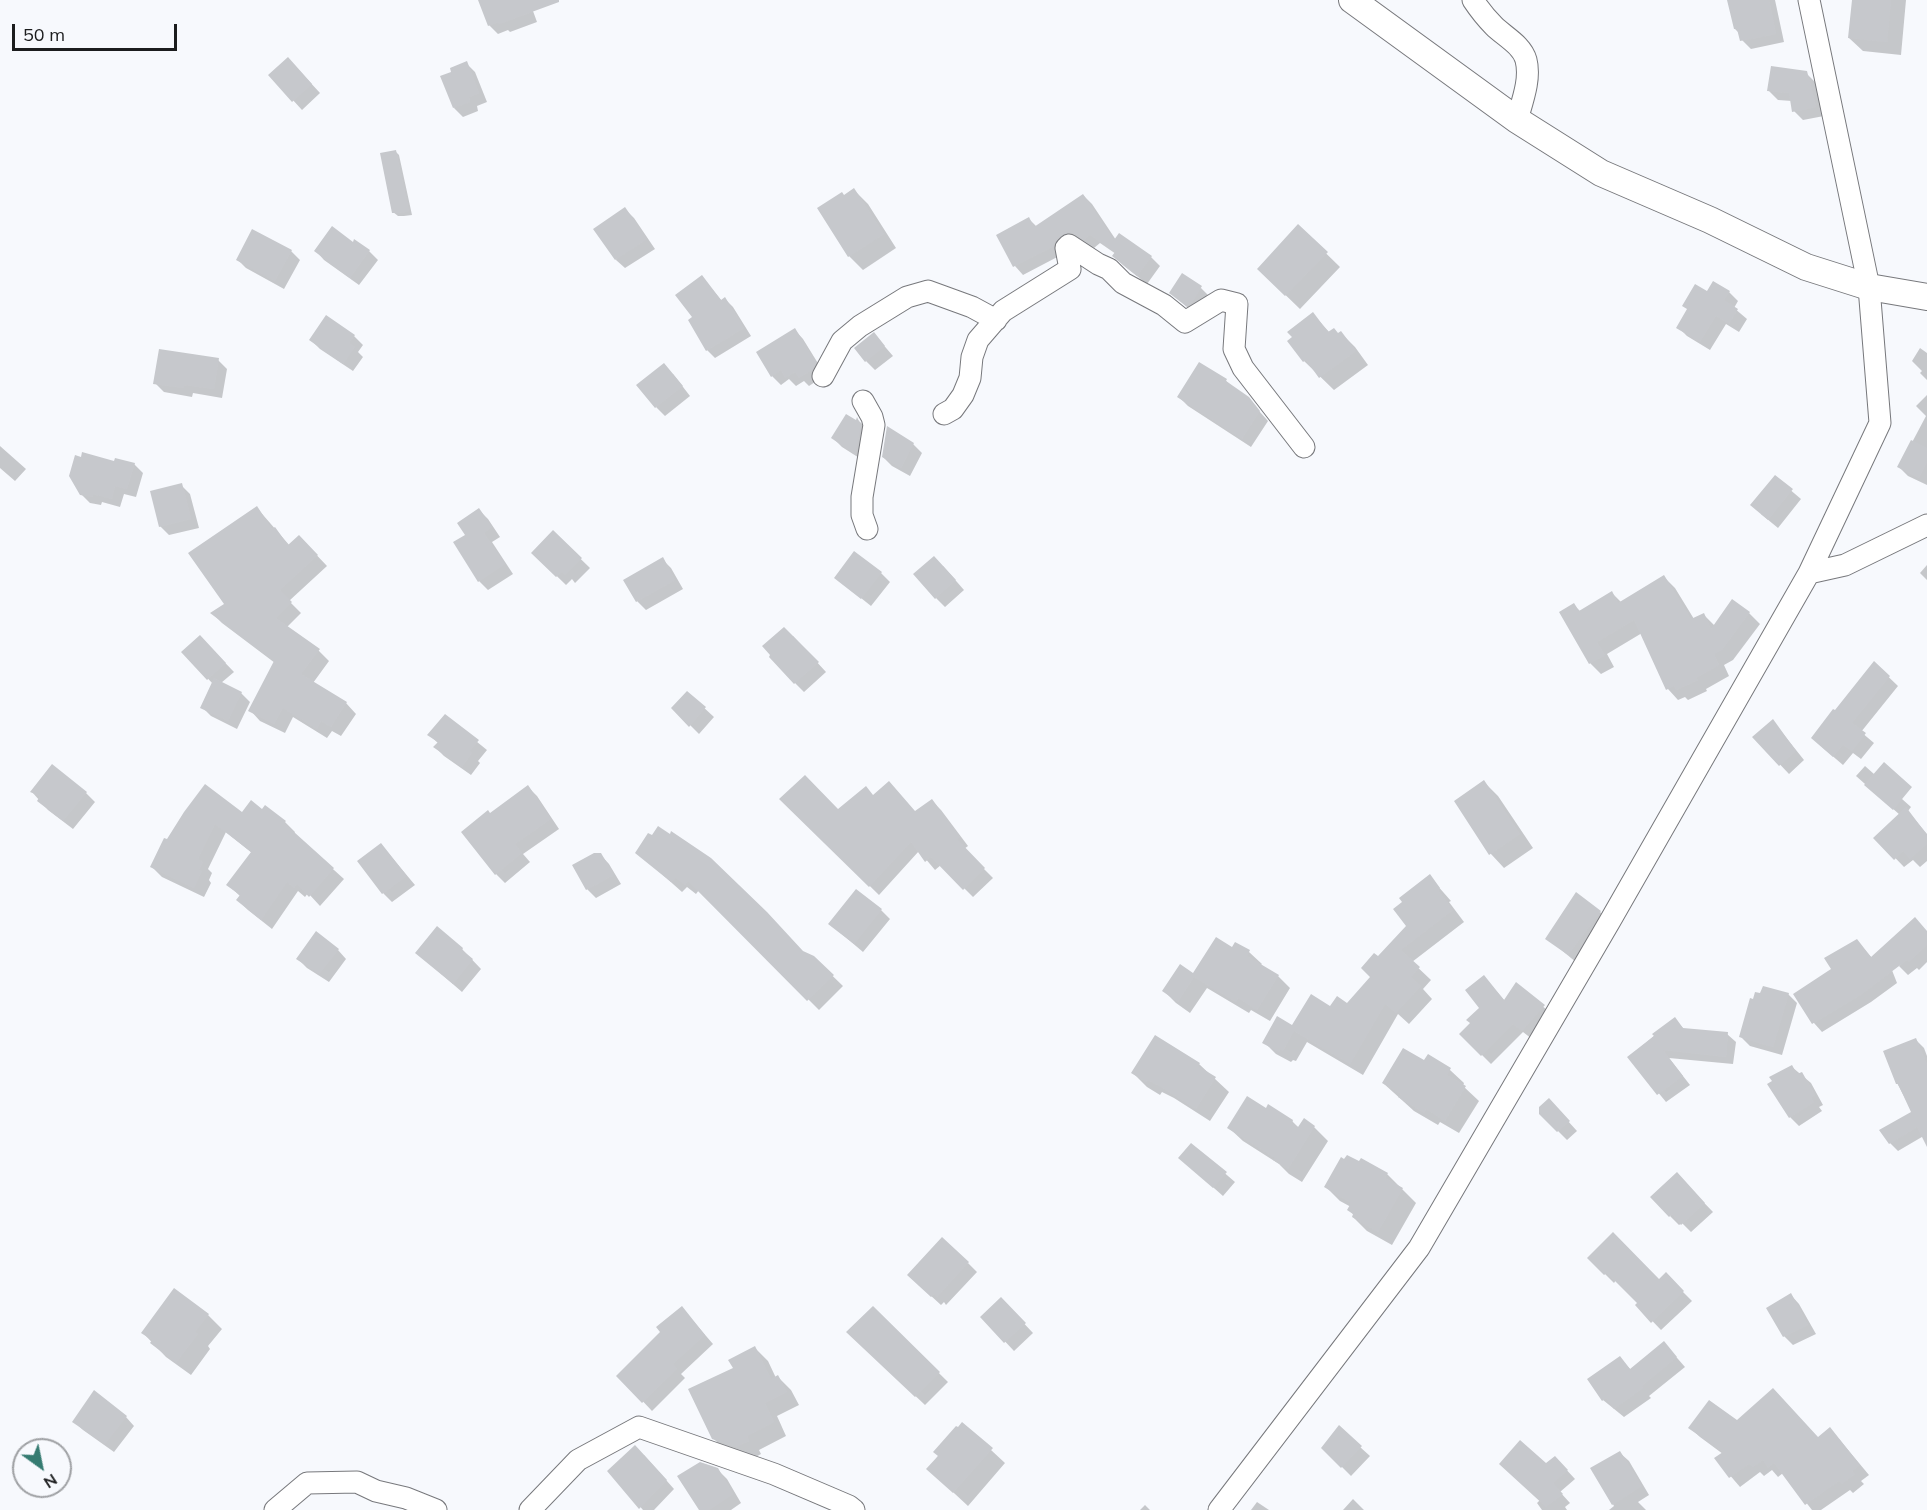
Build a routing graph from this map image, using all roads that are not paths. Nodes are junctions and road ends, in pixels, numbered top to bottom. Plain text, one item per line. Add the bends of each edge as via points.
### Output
1 (1352, 0) edge
2 (1473, 0) edge
3 (1809, 0) edge
4 (1517, 120) junction
5 (1869, 287) junction
6 (1927, 297) edge
7 (996, 320) junction
8 (823, 376) dead end
9 (863, 401) dead end
10 (944, 414) dead end
11 (1304, 447) dead end
12 (1927, 525) edge
13 (867, 529) dead end
14 (1809, 573) junction
15 (275, 1510) edge
16 (436, 1510) edge
17 (530, 1510) edge
18 (854, 1510) edge
19 (1219, 1510) edge

1 - 4 street
2 - 4 street via 1526,58 1525,91
3 - 5 street
4 - 5 street via 1601,173 1806,267
5 - 6 street
5 - 14 street via 1880,423
7 - 8 street via 928,291 908,297 842,341
7 - 10 street via 978,340 963,395
7 - 11 street via 1002,311 1070,269 1094,262 1185,322 1221,300 1237,304 1234,349 1243,368
9 - 13 street via 874,425 862,497
12 - 14 street via 1845,564
14 - 19 street via 1419,1248
15 - 16 street via 307,1483 357,1482
17 - 18 street via 578,1460 639,1427 774,1474

